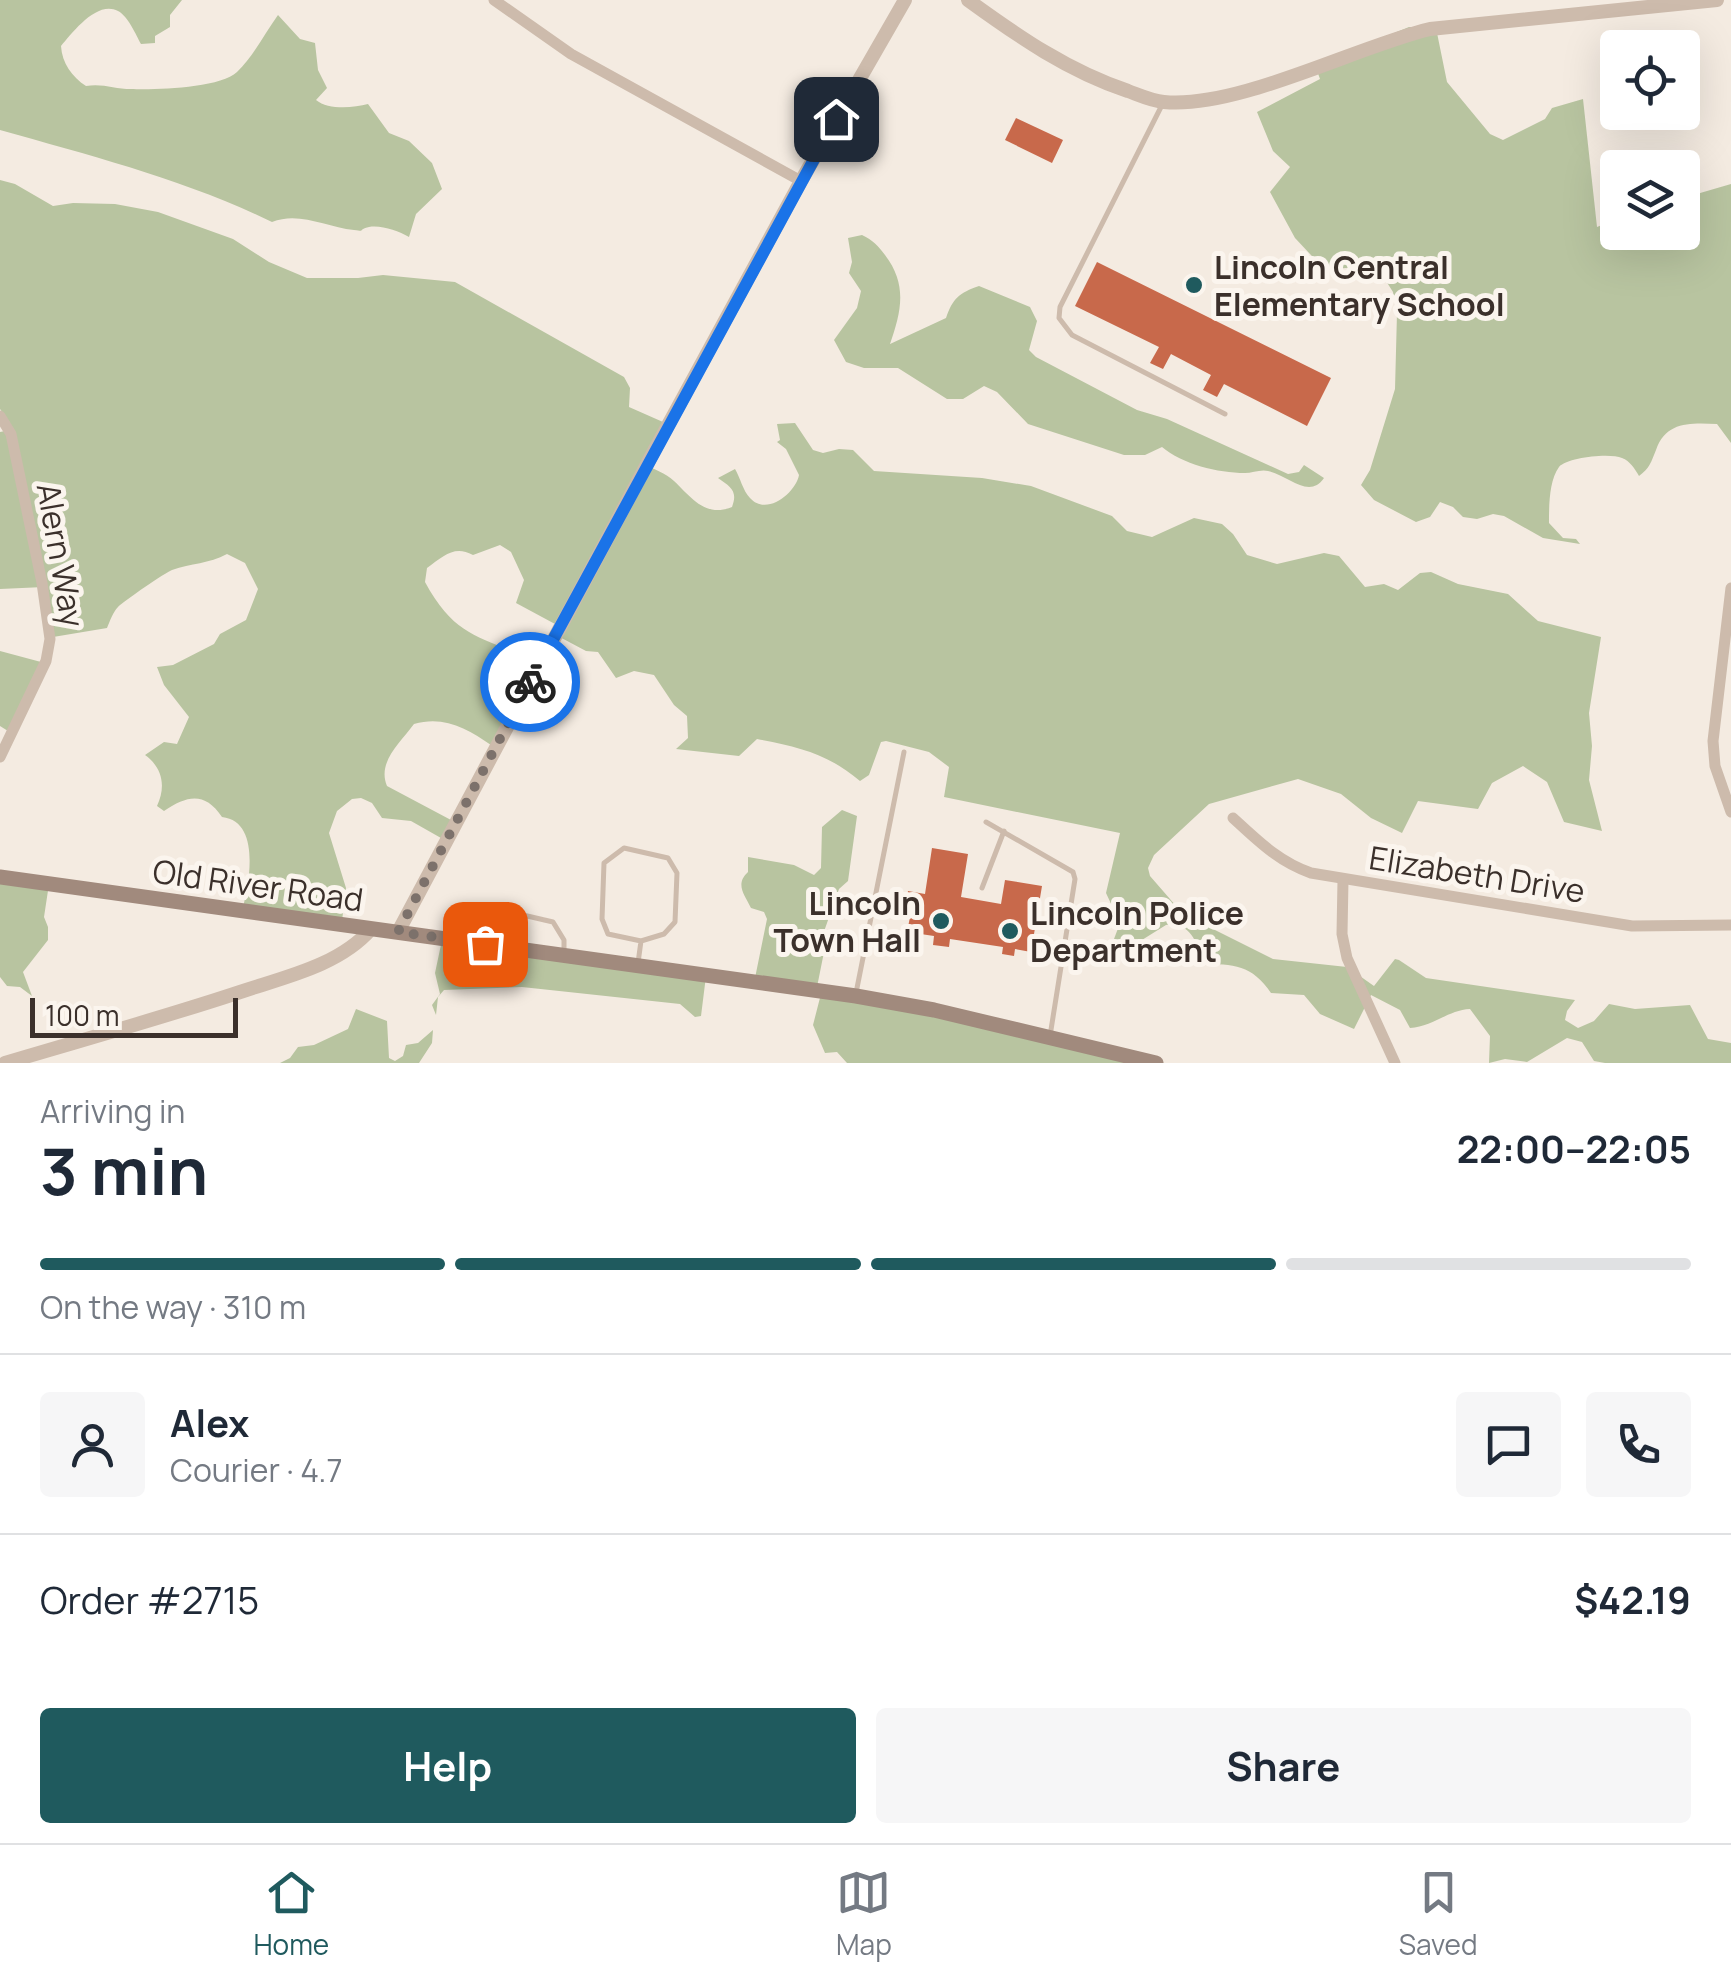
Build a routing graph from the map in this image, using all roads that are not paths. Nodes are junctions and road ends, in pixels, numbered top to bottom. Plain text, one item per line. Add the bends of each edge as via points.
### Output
1 (494, 0) edge
2 (905, 0) edge
3 (968, 0) edge
4 (1717, 0) edge
5 (1594, 6) edge
6 (1164, 102) junction
7 (801, 181) junction
8 (1225, 414) dead end
9 (0, 416) edge
10 (1731, 588) edge
11 (904, 752) dead end
12 (0, 757) edge
13 (1731, 812) edge
14 (1233, 818) dead end
15 (986, 822) dead end
16 (1004, 831) junction
17 (0, 877) edge
18 (1343, 880) junction
19 (982, 888) dead end
20 (1731, 925) edge
21 (371, 929) junction
22 (398, 932) junction
23 (641, 942) junction
24 (496, 946) junction
25 (563, 955) junction
26 (638, 966) junction
27 (856, 996) junction
28 (1050, 1036) junction
29 (5, 1063) edge
30 (1156, 1063) edge
31 (1395, 1063) edge

1 - 7 street via 572,54
2 - 7 street
3 - 6 street via 1090,78
4 - 5 street
5 - 6 street via 1430,29 1248,89
6 - 8 lane via 1059,318 1072,335
7 - 22 street
9 - 12 street, Alern Way via 11,434 50,639
10 - 13 street via 1713,741 1714,766
11 - 27 lane
14 - 18 street, Elizabeth Drive via 1288,865
15 - 16 lane
16 - 19 lane
16 - 28 lane via 1074,872
17 - 21 main road, Old River Road
18 - 20 street, Elizabeth Drive via 1632,926
18 - 31 street via 1347,958
21 - 22 main road, Old River Road
21 - 29 street via 359,944 312,967
22 - 24 main road, Old River Road
23 - 23 lane via 675,922 676,873 668,858 624,848 604,862 602,919 608,934
23 - 26 lane
24 - 25 main road, Old River Road
24 - 25 lane via 506,922 523,914 553,922 564,940
25 - 26 main road, Old River Road
26 - 27 main road, Old River Road
27 - 28 main road, Old River Road
28 - 30 main road, Old River Road

